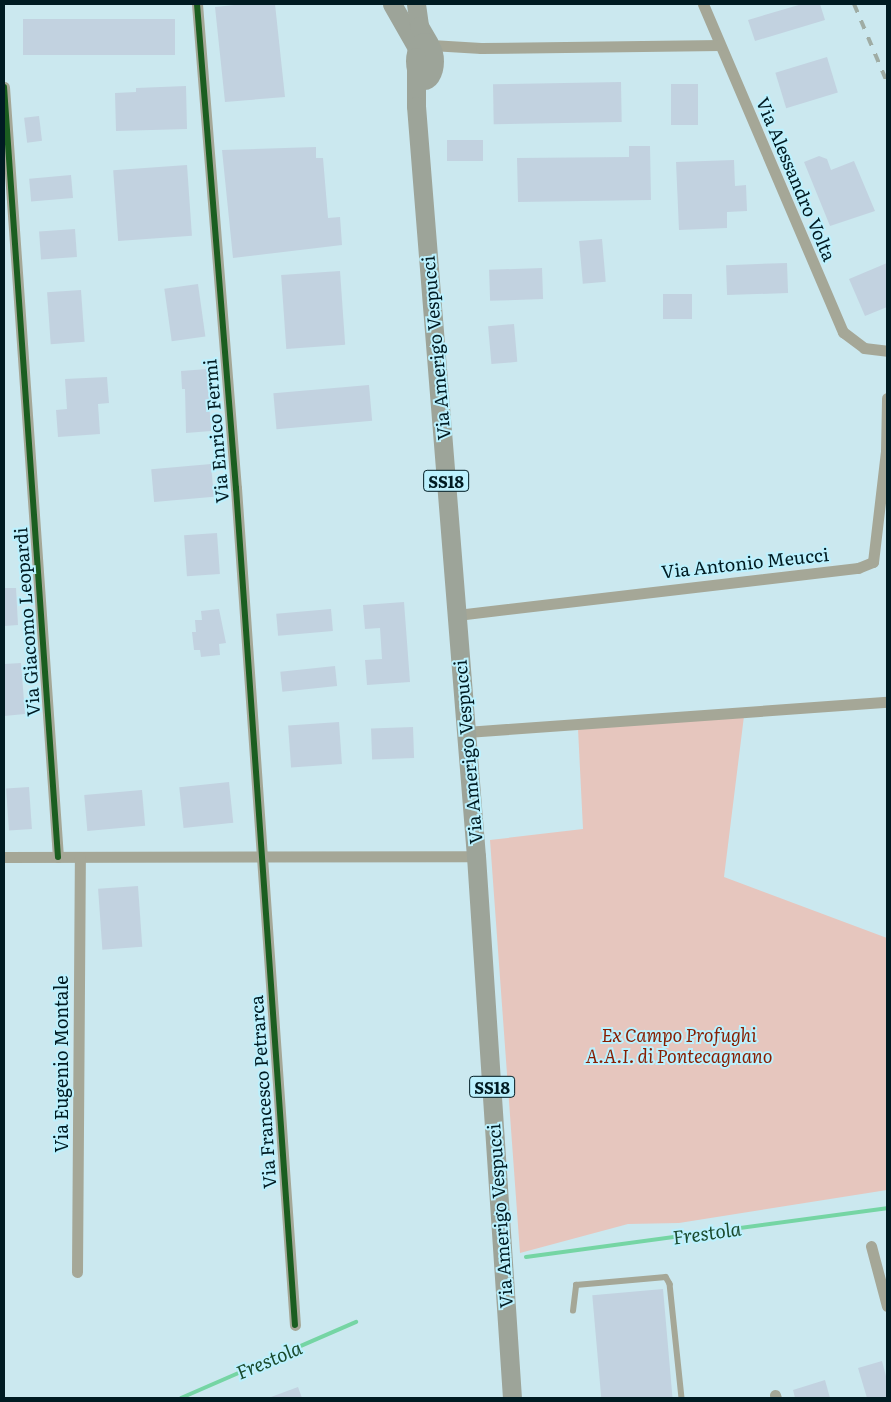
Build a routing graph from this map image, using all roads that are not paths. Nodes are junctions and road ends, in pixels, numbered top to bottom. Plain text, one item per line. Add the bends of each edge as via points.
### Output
1 (197, 4) edge
2 (392, 4) edge
3 (416, 4) edge
4 (703, 4) edge
5 (720, 45) junction
6 (426, 50) junction
7 (4, 87) edge
8 (887, 351) edge
9 (887, 398) edge
10 (457, 615) junction
11 (887, 702) edge
12 (466, 732) junction
13 (80, 856) junction
14 (262, 856) junction
15 (476, 856) junction
16 (4, 857) edge
17 (58, 857) junction
18 (871, 1246) dead end
19 (77, 1272) dead end
20 (887, 1306) edge
21 (573, 1311) dead end
22 (295, 1325) dead end
23 (512, 1398) edge
24 (682, 1398) edge

1 - 14 street, Via Enrico Fermi
2 - 6 main road, SS18
3 - 6 main road, SS18
4 - 5 street, Via Alessandro Volta
5 - 6 street
5 - 8 street, Via Alessandro Volta via 843,332 853,343
6 - 10 main road, Via Amerigo Vespucci / SS18 via 416,106
7 - 17 street, Via Giacomo Leopardi
9 - 10 street, Via Antonio Meucci via 884,471 873,562 858,568
10 - 12 main road, Via Amerigo Vespucci / SS18
11 - 12 street
12 - 15 main road, Via Amerigo Vespucci / SS18
13 - 14 street
13 - 17 street
13 - 19 street, Via Eugenio Montale
14 - 15 street
14 - 22 street, Via Francesco Petrarca
15 - 23 main road, Via Amerigo Vespucci / SS18
16 - 17 street
18 - 20 street
21 - 24 lane via 576,1284 666,1277 670,1284

